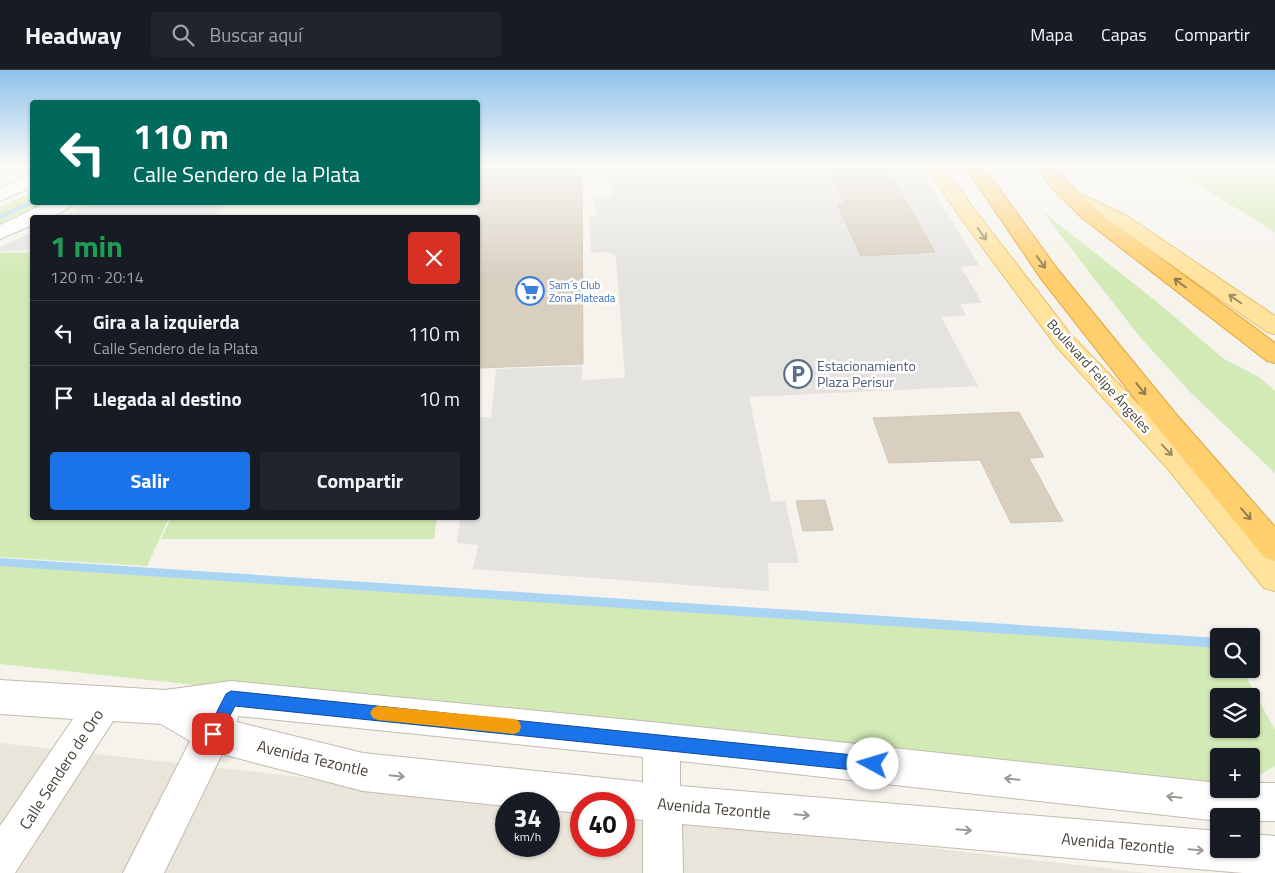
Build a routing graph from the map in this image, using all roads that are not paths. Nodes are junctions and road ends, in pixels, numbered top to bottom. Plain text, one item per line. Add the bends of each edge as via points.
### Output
1 (959, 202) edge
2 (999, 202) edge
3 (1076, 202) edge
4 (1085, 202) edge
5 (58, 205) edge
6 (39, 215) edge
7 (30, 219) edge
8 (0, 233) edge
9 (1275, 327) edge
10 (1275, 355) edge
11 (1271, 561) edge
12 (0, 697) edge
13 (231, 698) junction
14 (105, 702) junction
15 (165, 707) junction
16 (213, 734) junction
17 (661, 741) junction
18 (1275, 802) edge
19 (662, 803) junction
20 (1275, 856) edge
21 (0, 861) edge
22 (143, 873) edge
23 (663, 873) edge

1 -> 11 main road, Boulevard Felipe Ángeles via 1064,341
2 -> 11 highway, Boulevard Felipe Ángeles via 1050,275 1166,420
10 -> 3 highway
9 -> 4 main road via 1120,220
5 - 6 street
7 - 8 street
12 - 14 street, Avenida Tezontle
13 - 15 street, Avenida Tezontle
13 - 16 street
13 - 17 street, Avenida Tezontle
14 - 15 street, Avenida Tezontle
14 - 21 street, Calle Sendero de Oro
15 - 16 street, Avenida Tezontle
16 -> 19 street, Avenida Tezontle via 363,772
16 - 22 street
18 -> 17 street, Avenida Tezontle via 1221,802
17 - 19 street
19 -> 20 street, Avenida Tezontle
19 - 23 street

